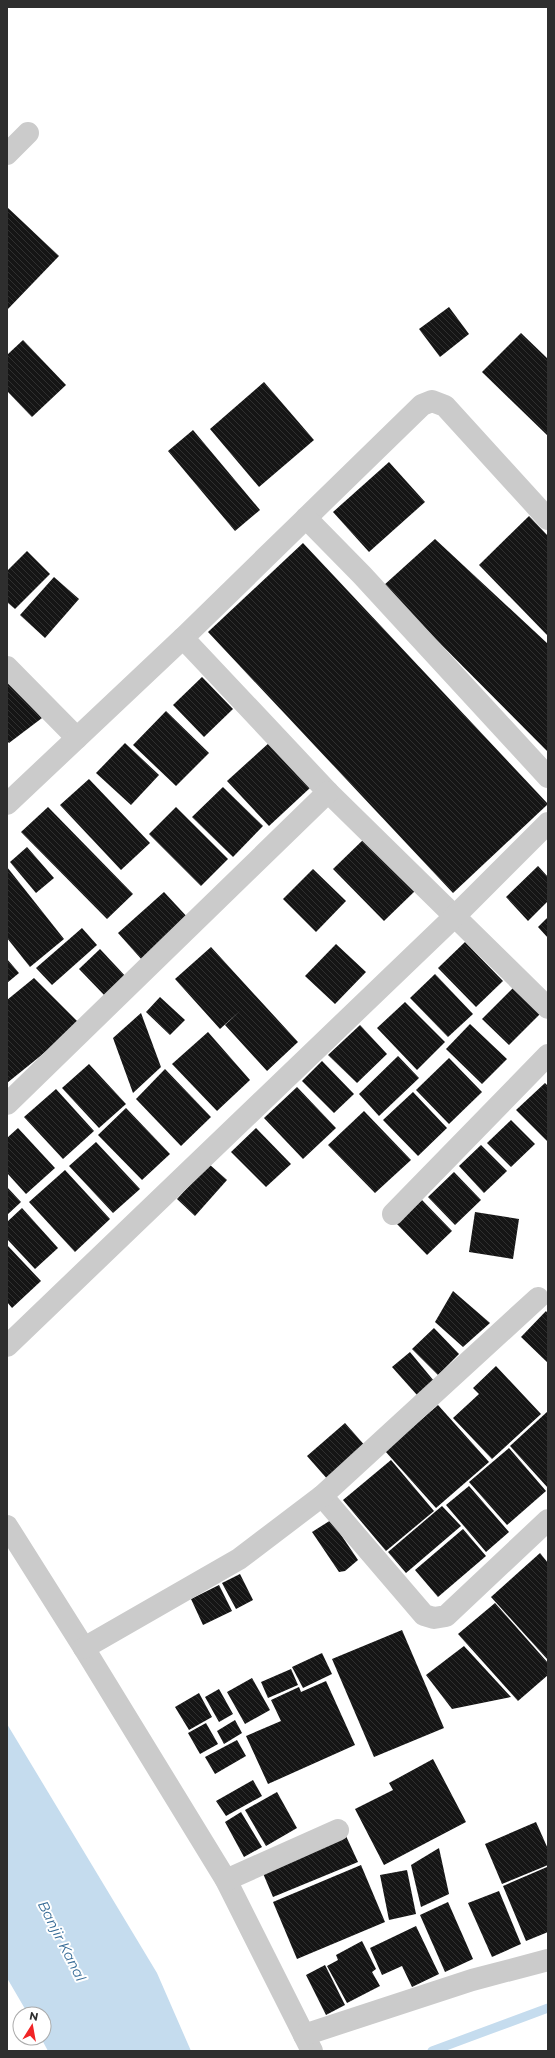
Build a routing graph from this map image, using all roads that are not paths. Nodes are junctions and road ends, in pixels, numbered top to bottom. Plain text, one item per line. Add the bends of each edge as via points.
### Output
1 (28, 132) dead end
2 (7, 154) edge
3 (306, 518) junction
4 (548, 519) edge
5 (183, 638) junction
6 (7, 667) edge
7 (77, 738) junction
8 (548, 777) edge
9 (328, 792) junction
10 (7, 804) edge
11 (548, 823) edge
12 (455, 916) junction
13 (548, 1008) edge
14 (548, 1055) edge
15 (7, 1104) edge
16 (393, 1214) dead end
17 (538, 1298) dead end
18 (7, 1346) edge
19 (322, 1496) junction
20 (548, 1520) edge
21 (7, 1526) edge
22 (84, 1648) junction
23 (338, 1830) dead end
24 (226, 1880) junction
25 (548, 1960) edge
26 (309, 2044) edge

1 - 2 street
3 - 4 street via 422,405 432,401 445,406
3 - 5 street
3 - 8 street via 362,575
5 - 7 street
5 - 9 street
6 - 7 street
7 - 10 street
9 - 12 street
9 - 15 street
11 - 12 street
12 - 13 street
12 - 18 street
14 - 16 street
17 - 19 street
19 - 20 street via 424,1615 434,1618 446,1616
19 - 22 street via 239,1559
21 - 22 street
22 - 24 street
23 - 24 street
24 - 26 street
25 - 26 street via 472,1980

